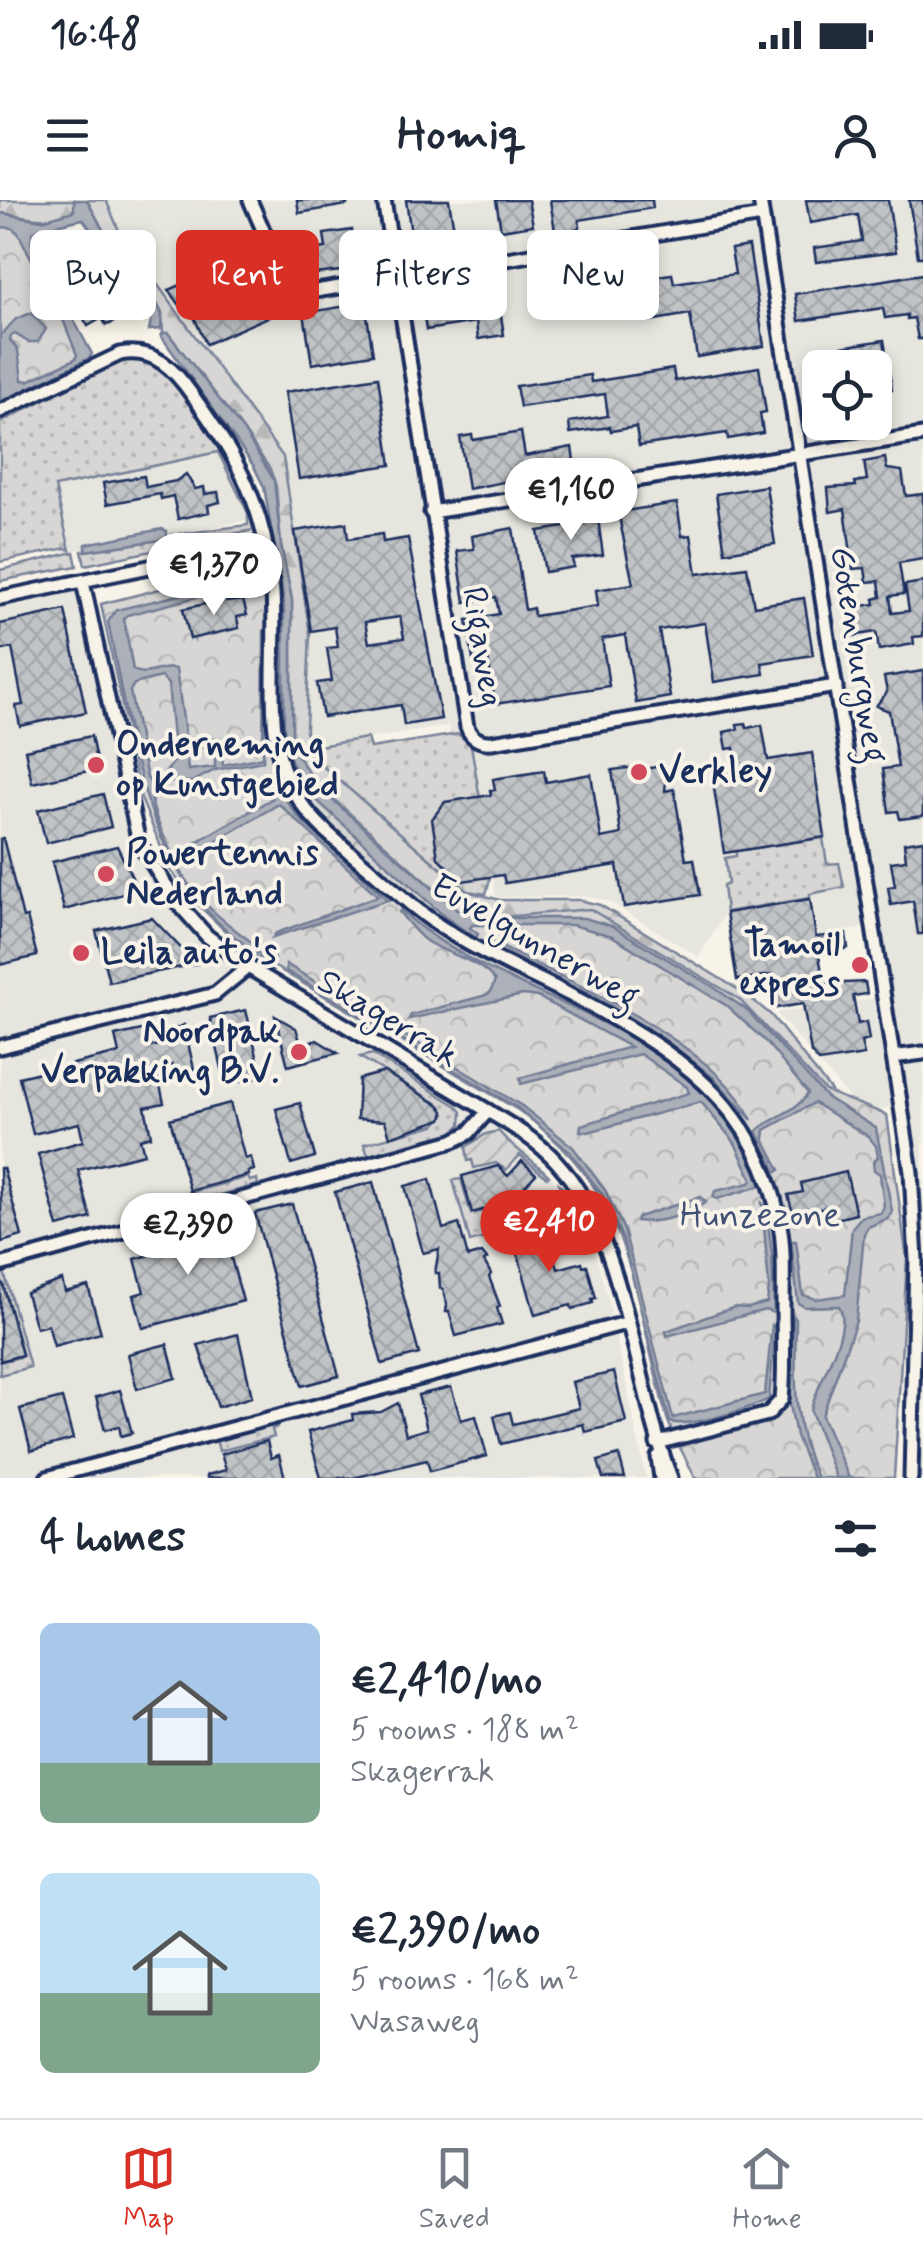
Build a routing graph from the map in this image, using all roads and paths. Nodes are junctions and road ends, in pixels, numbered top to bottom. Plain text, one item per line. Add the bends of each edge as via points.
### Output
1 (250, 200) edge
2 (384, 200) edge
3 (760, 200) edge
4 (762, 216) junction
5 (389, 230) edge
6 (507, 259) edge
7 (339, 287) edge
8 (403, 320) edge
9 (0, 411) edge
10 (923, 435) edge
11 (797, 452) junction
12 (431, 512) junction
13 (264, 543) junction
14 (84, 582) junction
15 (0, 598) edge
16 (836, 686) junction
17 (248, 967) junction
18 (0, 1047) edge
19 (923, 1053) edge
20 (894, 1058) junction
21 (488, 1111) junction
22 (0, 1265) edge
23 (626, 1324) junction
24 (656, 1443) junction
25 (47, 1478) edge
26 (660, 1478) edge
27 (671, 1478) edge
28 (911, 1478) edge

1 - 7 street via 286,283 304,293
2 - 5 street, Rigaweg
3 - 4 street, Gotenburgweg
4 - 6 street
4 - 11 street, Gotenburgweg
8 - 12 street, Rigaweg
9 - 13 street, Euvelgunnerweg via 111,356 139,352 157,358 228,444 253,496
10 - 11 street
11 - 12 street
11 - 16 street, Gotenburgweg
12 - 16 street, Rigaweg via 467,727 481,742
13 - 14 street
13 - 24 street, Euvelgunnerweg via 272,580 276,743 288,781 307,810 450,933 600,1010 680,1060 726,1104 760,1158 782,1236 782,1399 768,1414
14 - 15 street
14 - 17 street, Skagerrak via 139,843 176,901
16 - 20 street, Gotenburgweg
17 - 18 street via 215,994
17 - 21 street, Skagerrak
19 - 20 street
20 - 28 street, Gotenburgweg via 916,1240
21 - 22 street via 452,1141
21 - 23 street, Skagerrak via 543,1148 578,1188 602,1236
23 - 24 street, Skagerrak
23 - 25 street
24 - 26 street, Skagerrak
24 - 27 street, Skagerrak

